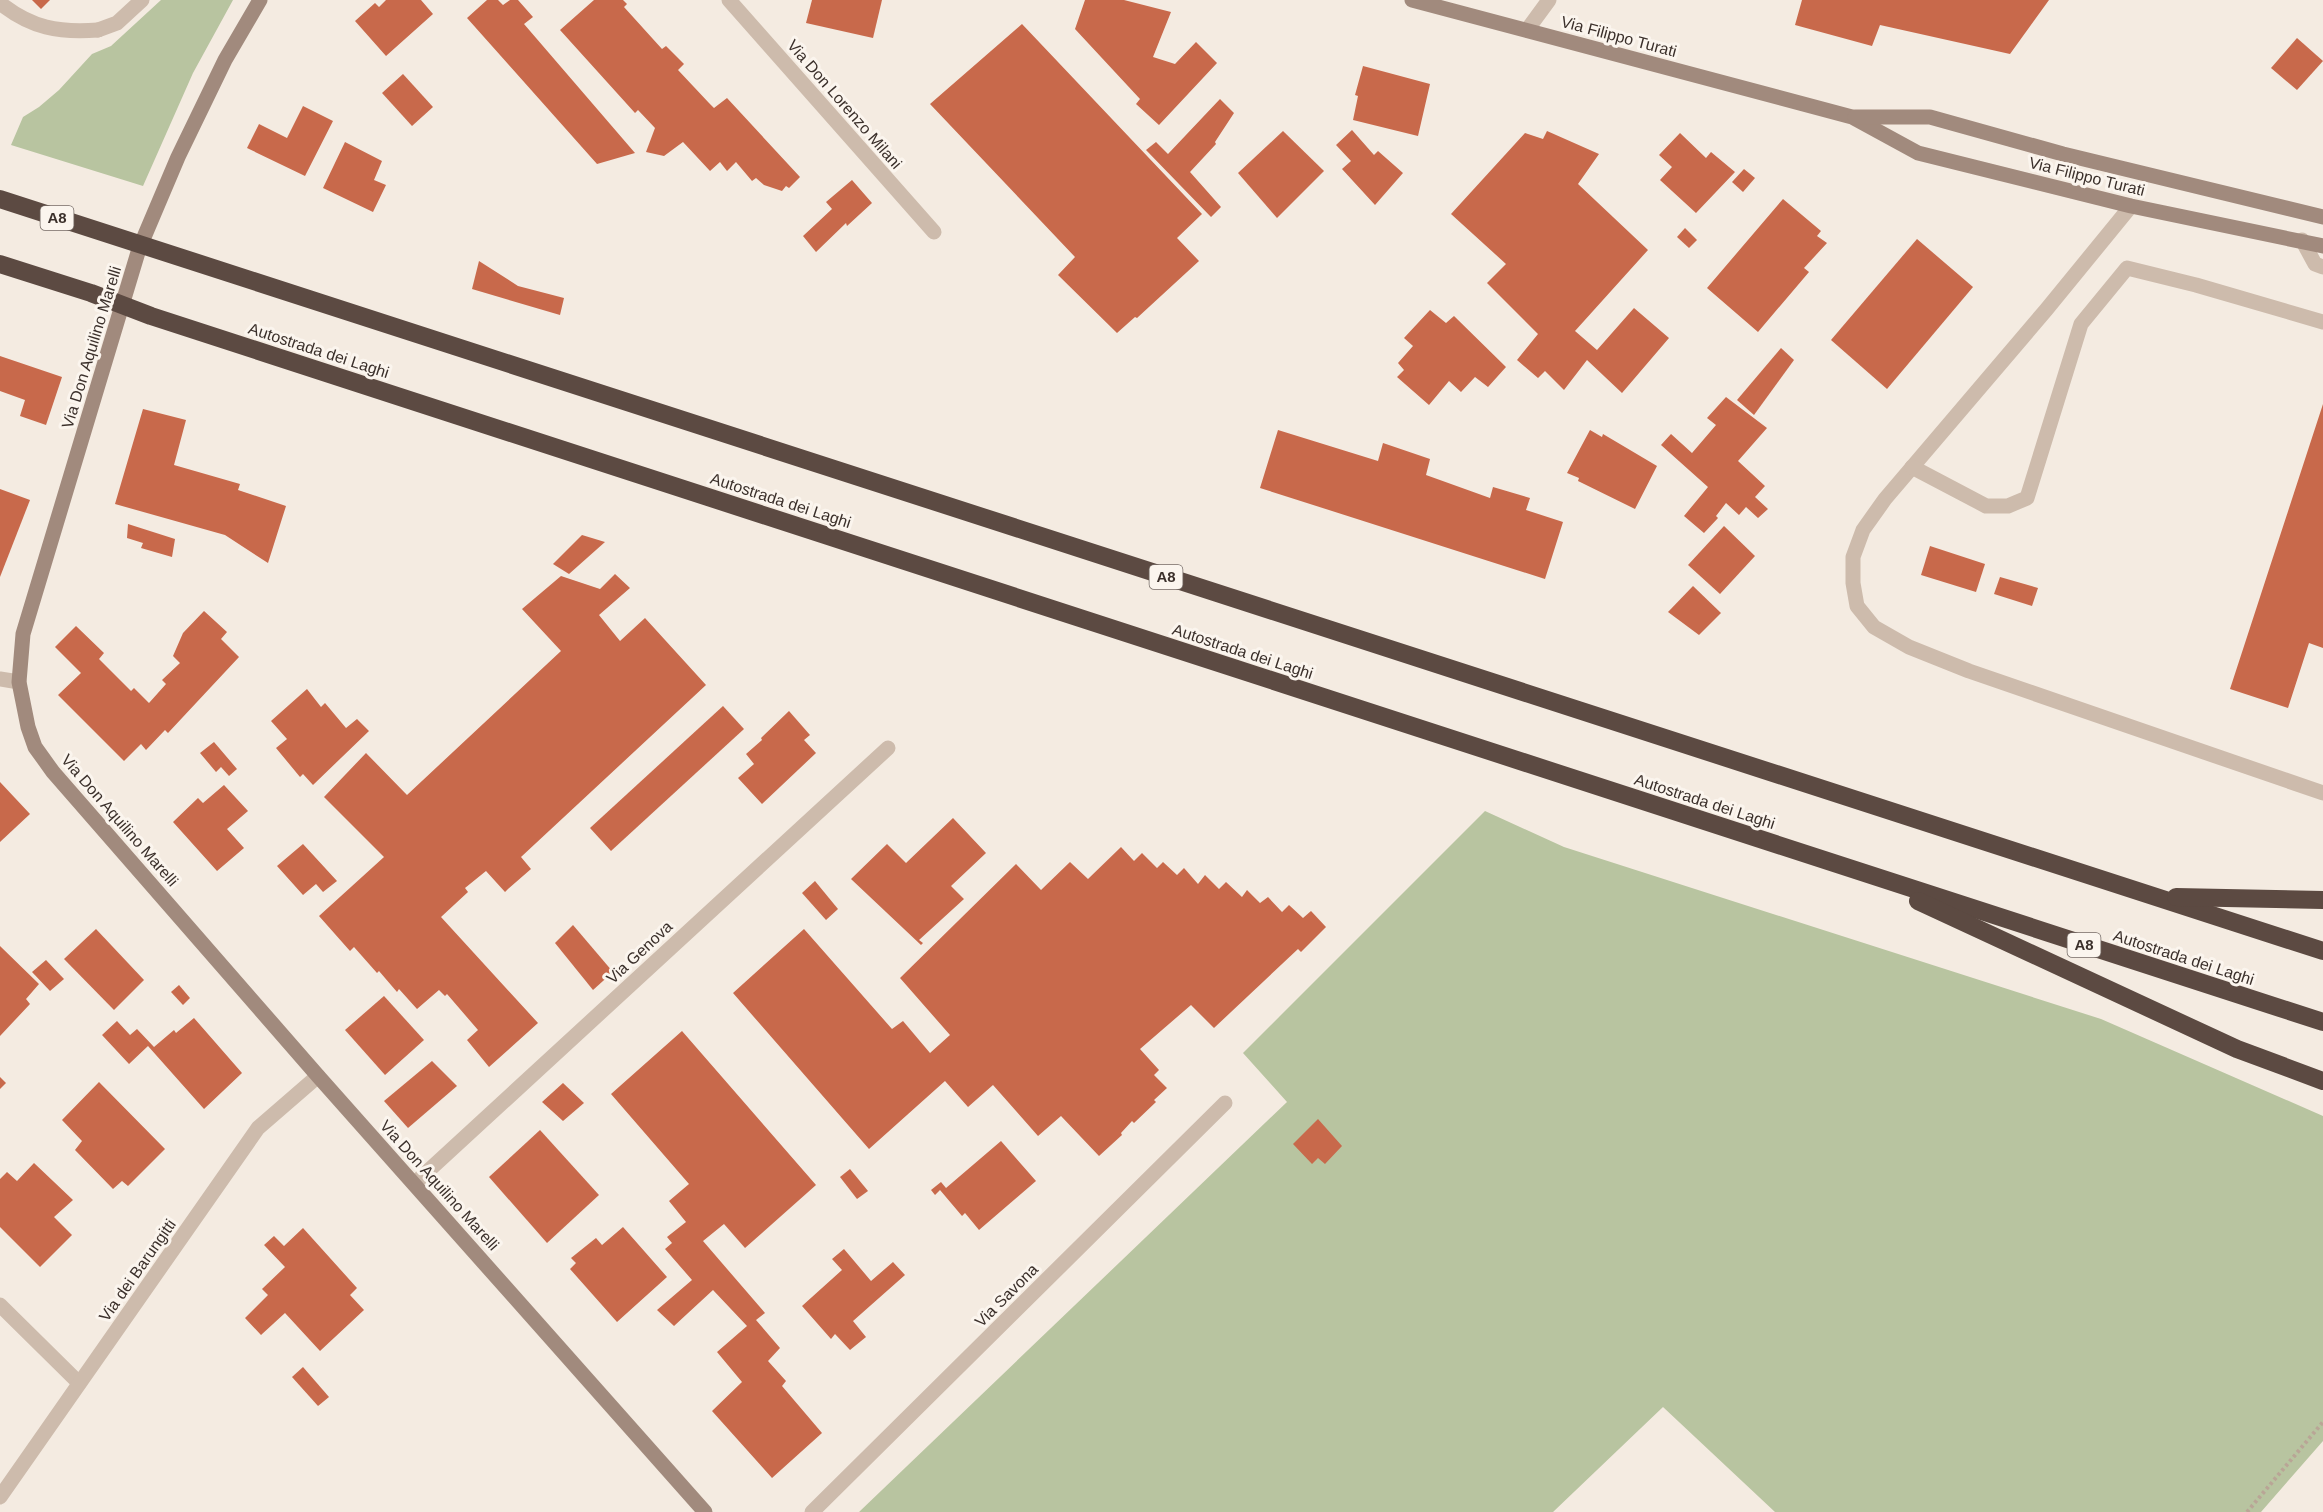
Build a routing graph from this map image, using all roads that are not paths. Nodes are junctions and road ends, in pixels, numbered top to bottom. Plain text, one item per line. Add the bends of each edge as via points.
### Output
1 (142, 0) edge
2 (260, 0) edge
3 (729, 0) edge
4 (1412, 0) edge
5 (1549, 0) edge
6 (0, 3) edge
7 (1527, 30) junction
8 (1852, 117) junction
9 (0, 199) edge
10 (2131, 206) junction
11 (2323, 217) edge
12 (934, 232) dead end
13 (2302, 240) junction
14 (2323, 246) edge
15 (0, 264) edge
16 (2323, 267) edge
17 (2323, 322) edge
18 (1912, 467) junction
19 (0, 679) edge
20 (20, 682) junction
21 (888, 748) dead end
22 (2323, 793) edge
23 (1845, 868) junction
24 (2156, 896) junction
25 (2323, 900) edge
26 (2323, 951) edge
27 (2323, 1022) edge
28 (318, 1076) junction
29 (2323, 1081) edge
30 (1225, 1103) dead end
31 (415, 1183) junction
32 (0, 1305) edge
33 (79, 1383) junction
34 (0, 1497) edge
35 (705, 1512) edge
36 (812, 1512) edge

1 - 6 street via 117,24 71,32 38,26
2 - 20 street, Via Don Aquilino Marelli via 225,60 139,249 23,634
3 - 12 street, Via Don Lorenzo Milani
4 - 7 street, Via Filippo Turati
5 - 7 street
7 - 8 street, Via Filippo Turati
8 - 10 street, Via Filippo Turati via 1918,153
8 - 11 street, Via Filippo Turati via 1930,117 2063,154
9 - 24 highway, A8
10 - 13 street, Via Filippo Turati
10 - 18 street
13 - 14 street, Via Filippo Turati
13 - 16 street via 2315,264
15 - 23 highway, Autostrada dei Laghi / A8
17 - 18 street via 2127,268 2081,324 2026,498 2008,506 1986,506
18 - 22 street via 1863,530 1853,557 1857,606 1874,627 1909,647 1969,671
19 - 20 street
20 - 28 street, Via Don Aquilino Marelli via 35,747 53,772
21 - 31 street, Via Genova
23 - 27 highway, Autostrada dei Laghi / A8
23 - 29 highway via 2237,1049
24 - 25 highway
24 - 26 highway, A8
28 - 31 street, Via Don Aquilino Marelli
28 - 33 street, Via dei Barungitti via 258,1128
30 - 36 street, Via Savona
31 - 35 street, Via Don Aquilino Marelli
32 - 33 street
33 - 34 street, Via dei Barungitti

